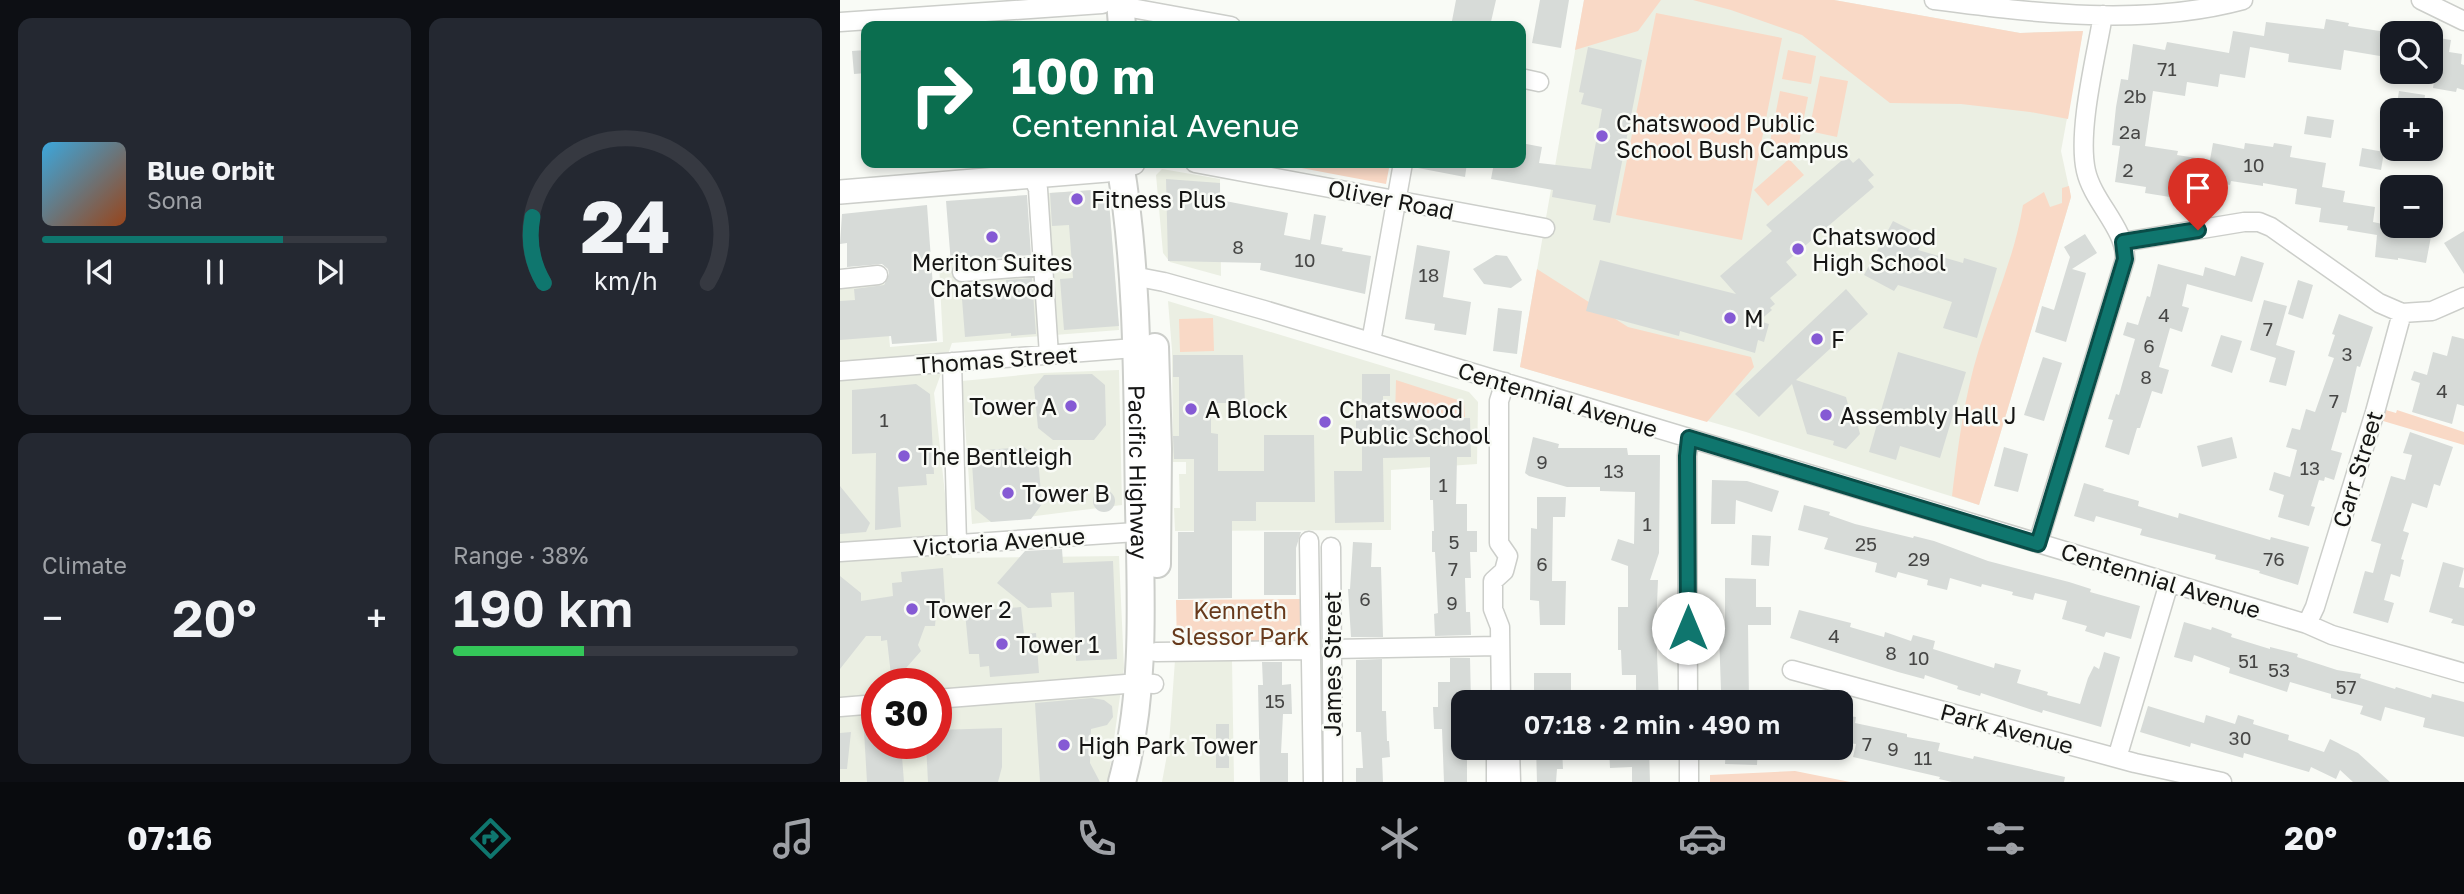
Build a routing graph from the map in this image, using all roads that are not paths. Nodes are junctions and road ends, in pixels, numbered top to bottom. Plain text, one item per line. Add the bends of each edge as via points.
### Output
1 (1934, 0) edge
2 (2243, 0) edge
3 (2421, 0) edge
4 (1112, 10) edge
5 (2103, 15) junction
6 (1009, 18) edge
7 (882, 21) edge
8 (1194, 21) edge
9 (2464, 21) edge
10 (840, 22) edge
11 (861, 22) edge
12 (1526, 79) edge
13 (1539, 82) dead end
14 (1114, 168) edge
15 (1128, 168) edge
16 (1221, 168) edge
17 (1402, 168) edge
18 (1030, 170) edge
19 (840, 192) edge
20 (1396, 201) junction
21 (1545, 228) dead end
22 (2123, 242) junction
23 (1042, 266) junction
24 (962, 272) dead end
25 (878, 275) dead end
26 (1141, 277) junction
27 (840, 279) edge
28 (2464, 297) edge
29 (2402, 313) junction
30 (1371, 342) junction
31 (1146, 347) junction
32 (1049, 355) junction
33 (952, 362) junction
34 (840, 371) edge
35 (1505, 382) junction
36 (1689, 438) junction
37 (1149, 531) junction
38 (1309, 541) dead end
39 (957, 543) junction
40 (2038, 544) junction
41 (1331, 547) dead end
42 (840, 552) edge
43 (2169, 583) junction
44 (2307, 624) junction
45 (1499, 646) junction
46 (1332, 649) junction
47 (1311, 650) junction
48 (1156, 652) junction
49 (1792, 670) dead end
50 (2464, 673) edge
51 (1146, 684) junction
52 (1501, 690) edge
53 (1688, 690) edge
54 (952, 698) edge
55 (861, 705) edge
56 (840, 706) edge
57 (2117, 758) junction
58 (1496, 760) edge
59 (1510, 760) edge
60 (1689, 760) edge
61 (1122, 782) edge
62 (1140, 782) edge
63 (1313, 782) edge
64 (1333, 782) edge
65 (1496, 782) edge
66 (1511, 782) edge
67 (1689, 782) edge
68 (2222, 782) edge

1 - 5 street
2 - 5 street via 2191,11
3 - 9 street
4 - 6 street
4 - 8 street
5 - 22 street via 2082,149 2090,185
6 - 7 street
10 - 11 street
12 - 13 street
14 - 18 main road
15 - 26 highway, Pacific Highway
16 - 20 street, Oliver Road
17 - 20 street
18 - 19 main road
18 - 23 street via 1038,188
20 - 21 street, Oliver Road
20 - 30 street
22 - 29 street via 2259,222 2379,303
22 - 40 street via 2125,259
23 - 24 street
23 - 32 street
25 - 27 street
26 - 30 street, Centennial Avenue
26 - 31 highway, Pacific Highway
28 - 29 street via 2432,311
29 - 44 street, Carr Street
30 - 35 street, Centennial Avenue
31 - 32 street, Thomas Street
31 - 37 highway, Pacific Highway
32 - 33 street, Thomas Street
33 - 34 street, Thomas Street
33 - 39 street
35 - 36 street, Centennial Avenue
35 - 45 street via 1499,401 1499,542 1508,556 1504,571 1493,581
36 - 40 street, Centennial Avenue
36 - 53 street
37 - 39 street, Victoria Avenue
37 - 48 highway, Pacific Highway
37 - 51 highway, Pacific Highway
38 - 47 street, James Street
39 - 42 street, Victoria Avenue
40 - 43 street, Centennial Avenue
41 - 46 street, James Street
43 - 44 street, Centennial Avenue
43 - 57 street
44 - 50 street, Centennial Avenue
45 - 46 street
45 - 52 street
46 - 64 street, James Street
47 - 48 street
47 - 63 street, James Street
48 - 51 highway, Pacific Highway
49 - 57 street, Park Avenue
51 - 54 street
51 - 61 highway, Pacific Highway
51 - 62 highway, Pacific Highway
55 - 56 street
57 - 68 street, Park Avenue
58 - 65 street
59 - 66 street
60 - 67 street

